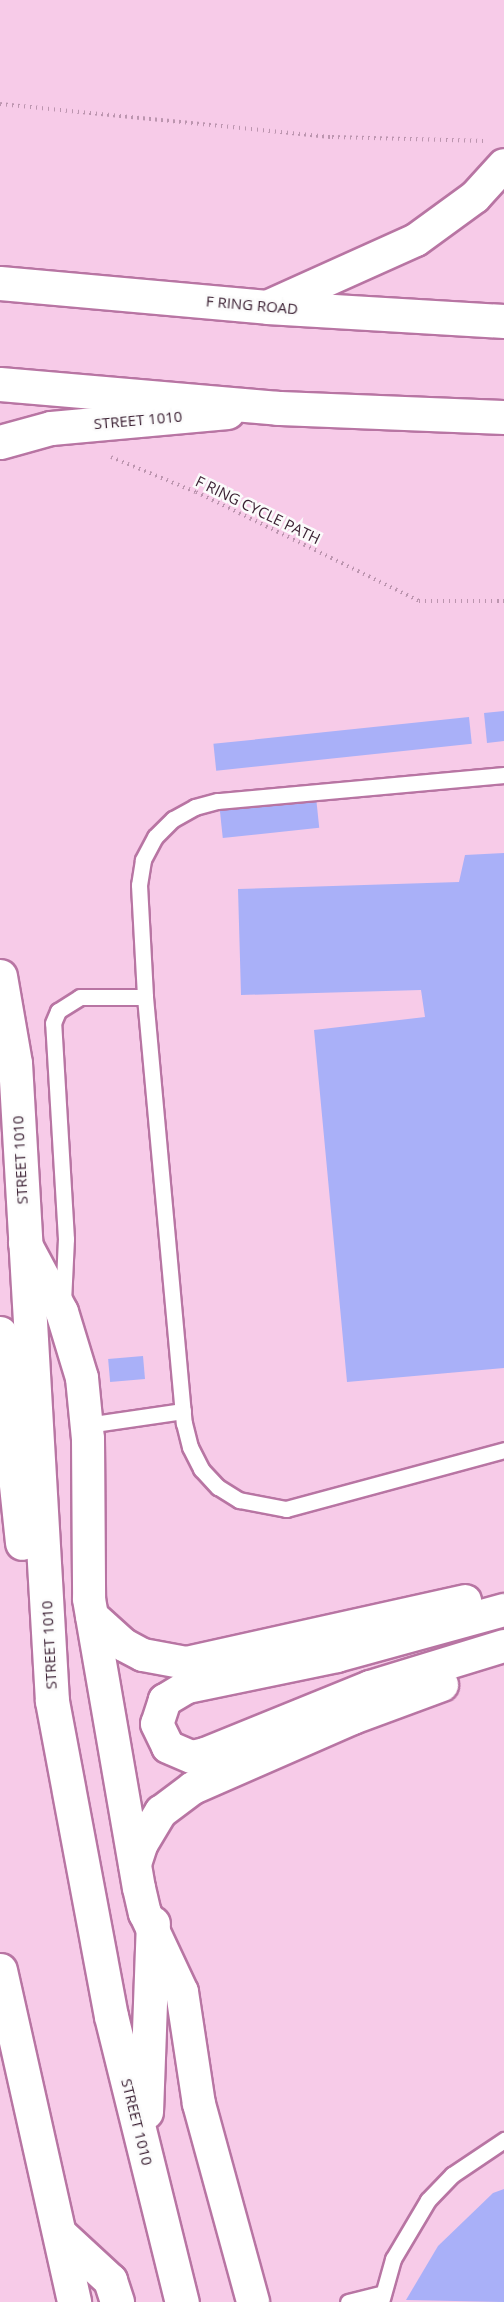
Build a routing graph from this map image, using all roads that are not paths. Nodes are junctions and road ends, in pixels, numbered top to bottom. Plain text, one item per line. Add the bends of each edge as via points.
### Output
1 (498, 153) edge
2 (0, 283) edge
3 (267, 307) junction
4 (504, 308) edge
5 (397, 315) junction
6 (504, 321) edge
7 (0, 384) edge
8 (278, 408) junction
9 (504, 417) edge
10 (0, 442) edge
11 (504, 775) edge
12 (0, 976) edge
13 (145, 997) junction
14 (25, 1243) junction
15 (62, 1312) junction
16 (0, 1333) edge
17 (183, 1411) junction
18 (87, 1425) junction
19 (504, 1449) edge
20 (504, 1592) edge
21 (504, 1610) edge
22 (92, 1616) junction
23 (504, 1646) edge
24 (504, 1663) edge
25 (52, 1701) junction
26 (135, 1864) junction
27 (153, 1923) junction
28 (0, 1970) edge
29 (504, 2140) edge
30 (144, 2153) junction
31 (60, 2234) junction
32 (382, 2297) edge
33 (74, 2302) edge
34 (117, 2302) edge
35 (182, 2302) edge
36 (253, 2302) edge
37 (348, 2302) edge

1 - 3 street via 475,197 416,240
2 - 3 main road, F RING ROAD
3 - 5 main road, F RING ROAD
4 - 5 main road
5 - 6 main road, F RING ROAD
7 - 8 main road
8 - 9 main road
8 - 10 main road, STREET 1010 via 51,428
11 - 13 lane via 217,801 173,819 151,845 139,885
12 - 14 main road, STREET 1010 via 15,1063
13 - 15 lane via 80,997 58,1011 53,1023 66,1239
13 - 17 lane
14 - 15 street
14 - 25 main road, STREET 1010
15 - 18 street via 81,1378
16 - 25 main road via 20,1532
17 - 18 lane
17 - 19 lane via 190,1448 201,1469 238,1500 262,1508 310,1505
18 - 22 street via 86,1564
20 - 22 street via 186,1663 133,1650 106,1632
21 - 23 street via 337,1656 187,1687 165,1700 157,1725 168,1747 179,1754 205,1754 370,1687
22 - 26 street
24 - 26 street via 353,1718 192,1788 162,1812 141,1845
25 - 30 main road, STREET 1010 via 111,2016
26 - 27 street via 145,1912
27 - 30 main road
27 - 36 street via 182,1992 199,2104
28 - 31 main road
29 - 32 lane via 461,2168 428,2200 393,2259
30 - 35 main road, STREET 1010
31 - 33 main road
31 - 34 main road via 110,2280
32 - 37 lane

